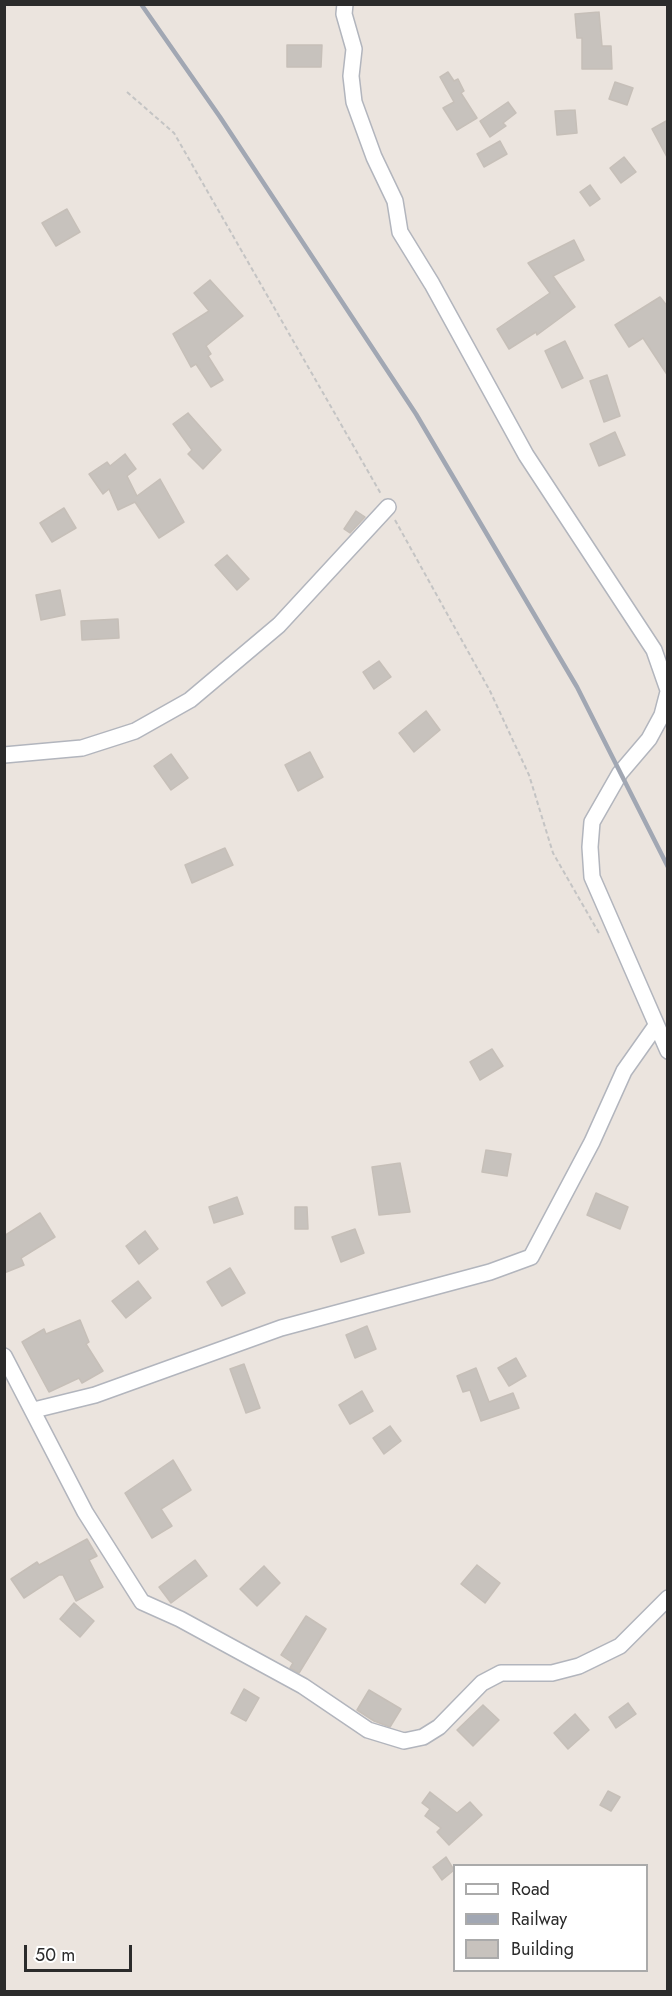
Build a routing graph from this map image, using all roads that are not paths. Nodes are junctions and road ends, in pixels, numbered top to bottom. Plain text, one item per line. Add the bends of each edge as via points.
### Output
1 (345, 4) edge
2 (388, 507) road end
3 (668, 691) edge
4 (4, 755) edge
5 (655, 1027) junction
6 (668, 1051) edge
7 (4, 1356) edge
8 (34, 1410) junction
9 (668, 1598) edge

1 - 3 street via 354,49 354,102 395,201 400,232 526,455 654,650
2 - 4 street via 279,625 190,700 135,731 82,748
3 - 5 street via 662,715 649,739 620,773 592,822 590,847 592,877
5 - 6 street
5 - 8 street via 624,1071 592,1143 531,1257 490,1272 281,1328 95,1395
7 - 8 street
8 - 9 street via 85,1512 142,1602 303,1686 368,1730 392,1738 404,1741 423,1737 439,1727 482,1683 501,1672 552,1673 579,1666 620,1646

